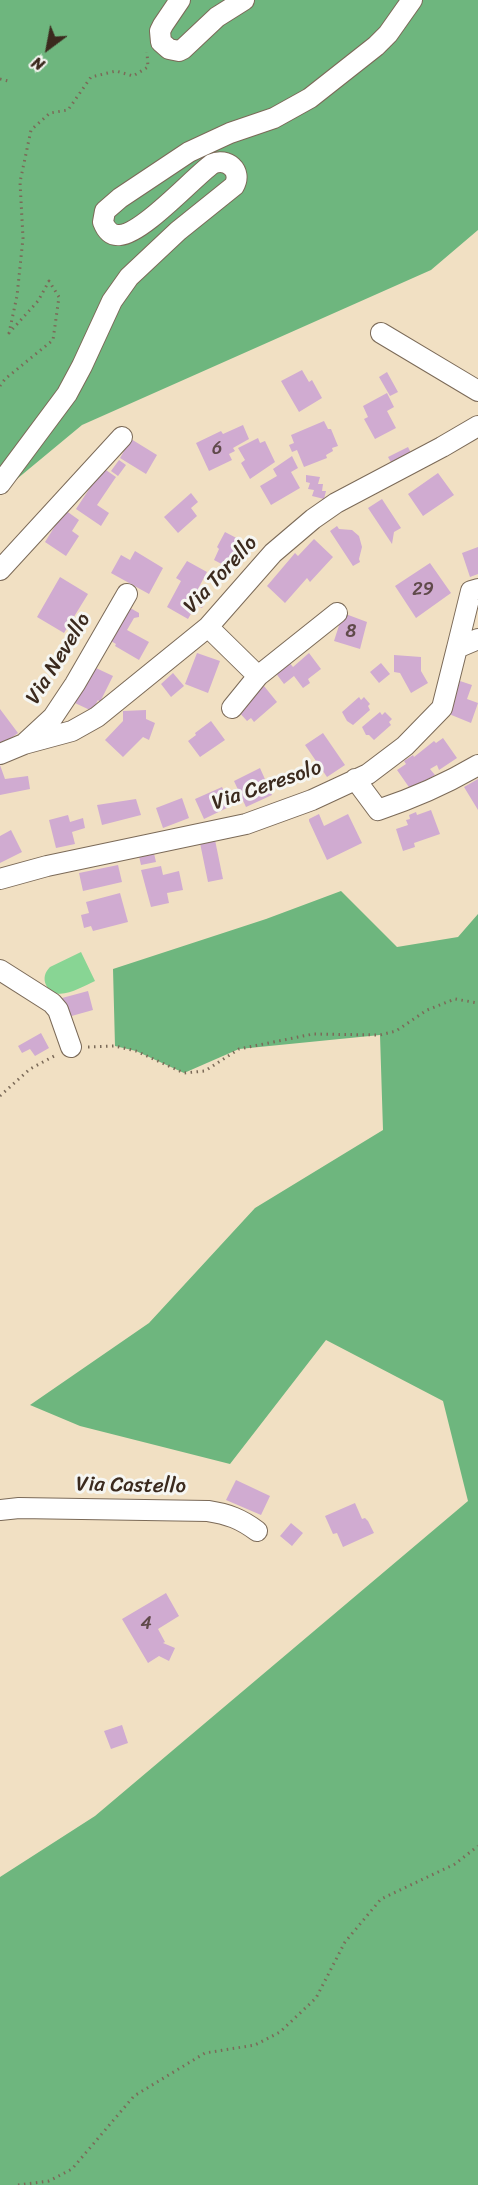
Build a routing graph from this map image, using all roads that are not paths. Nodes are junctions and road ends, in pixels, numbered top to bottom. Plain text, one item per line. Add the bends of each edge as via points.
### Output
1 (180, 0) edge
2 (244, 0) edge
3 (412, 0) edge
4 (381, 333) dead end
5 (478, 391) edge
6 (478, 426) edge
7 (122, 437) dead end
8 (0, 484) edge
9 (0, 570) edge
10 (478, 589) edge
11 (127, 594) dead end
12 (337, 613) dead end
13 (208, 627) junction
14 (478, 639) edge
15 (457, 648) junction
16 (258, 676) junction
17 (232, 708) dead end
18 (24, 744) junction
19 (0, 754) edge
20 (478, 765) edge
21 (355, 779) junction
22 (0, 879) edge
23 (0, 970) edge
24 (71, 1047) road end
25 (0, 1510) edge
26 (257, 1531) dead end

1 - 2 street via 160,31 164,46 179,51 217,17
3 - 8 street via 376,46 310,98 274,118 189,152 105,211 103,222 109,233 128,234 212,164 225,161 237,173 234,186 129,277 111,301 67,394
4 - 5 street
6 - 13 street, Via Torello via 313,519 273,553
7 - 9 street
10 - 15 street, Via Ceresolo via 471,591
11 - 18 street, Via Nevello via 53,717
12 - 16 street
13 - 16 street
13 - 18 street, Via Torello via 97,717 62,735
14 - 15 street
15 - 21 street, Via Ceresolo via 442,708 405,746
16 - 17 street
18 - 19 street, Via Torello
20 - 21 street via 448,783 378,810
21 - 22 street, Via Ceresolo via 312,800 246,824
23 - 24 street via 58,1010
25 - 26 street, Via Castello via 208,1511 227,1514

